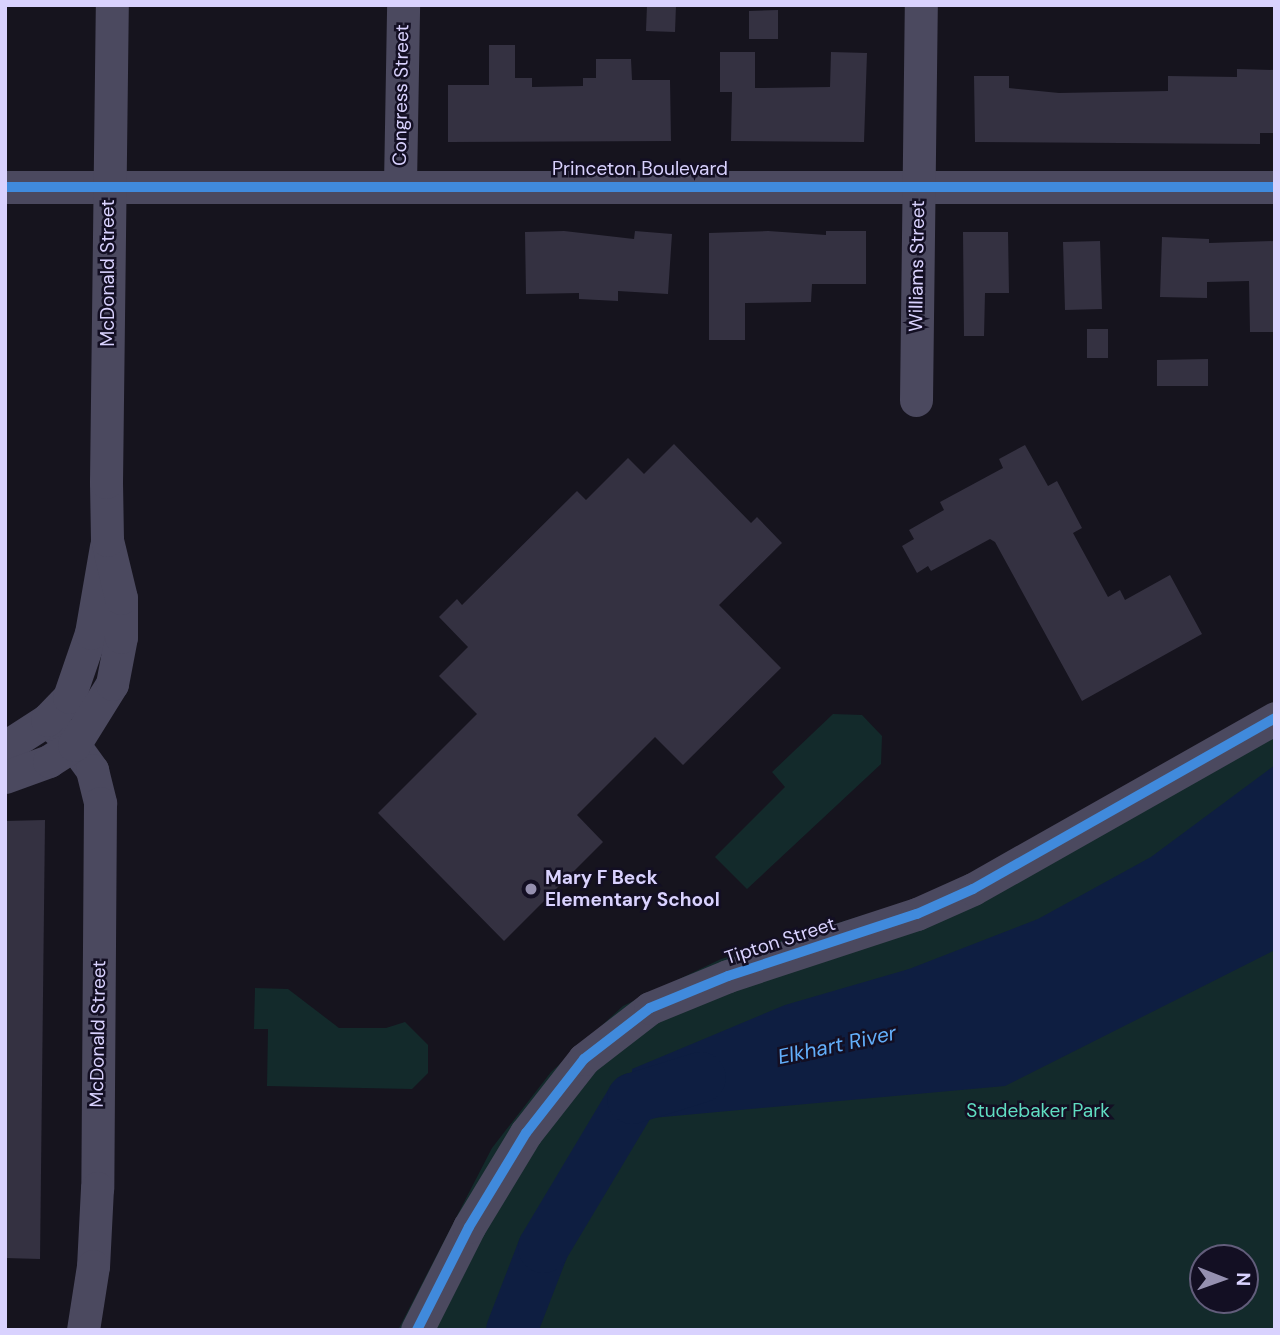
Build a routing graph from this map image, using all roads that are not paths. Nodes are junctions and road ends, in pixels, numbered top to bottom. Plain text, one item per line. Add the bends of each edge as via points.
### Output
1 (112, 5) edge
2 (403, 5) edge
3 (920, 5) edge
4 (400, 184) junction
5 (5, 187) edge
6 (108, 187) junction
7 (1275, 187) edge
8 (918, 188) junction
9 (915, 401) dead end
10 (107, 540) junction
11 (1275, 718) edge
12 (47, 720) junction
13 (74, 745) junction
14 (5, 747) edge
15 (5, 777) edge
16 (83, 1330) edge
17 (417, 1330) edge

1 - 6 street, McDonald Street
2 - 4 street, Congress Street
3 - 8 street, Williams Street
4 - 6 street, Princeton Boulevard
4 - 8 street, Princeton Boulevard
5 - 6 street, Princeton Boulevard
6 - 10 street, McDonald Street
7 - 8 street, Princeton Boulevard
8 - 9 street, Williams Street
10 - 12 street, McDonald Street via 80,674 69,697
10 - 13 street, McDonald Street via 121,598 121,637 112,684
11 - 17 street, Tipton Street via 973,889 917,914 727,976 650,1008 584,1059 526,1133 469,1227
12 - 13 street, McDonald Street
12 - 14 street
13 - 15 street via 49,761
13 - 16 street, McDonald Street via 92,770 100,803 97,1188 93,1266

